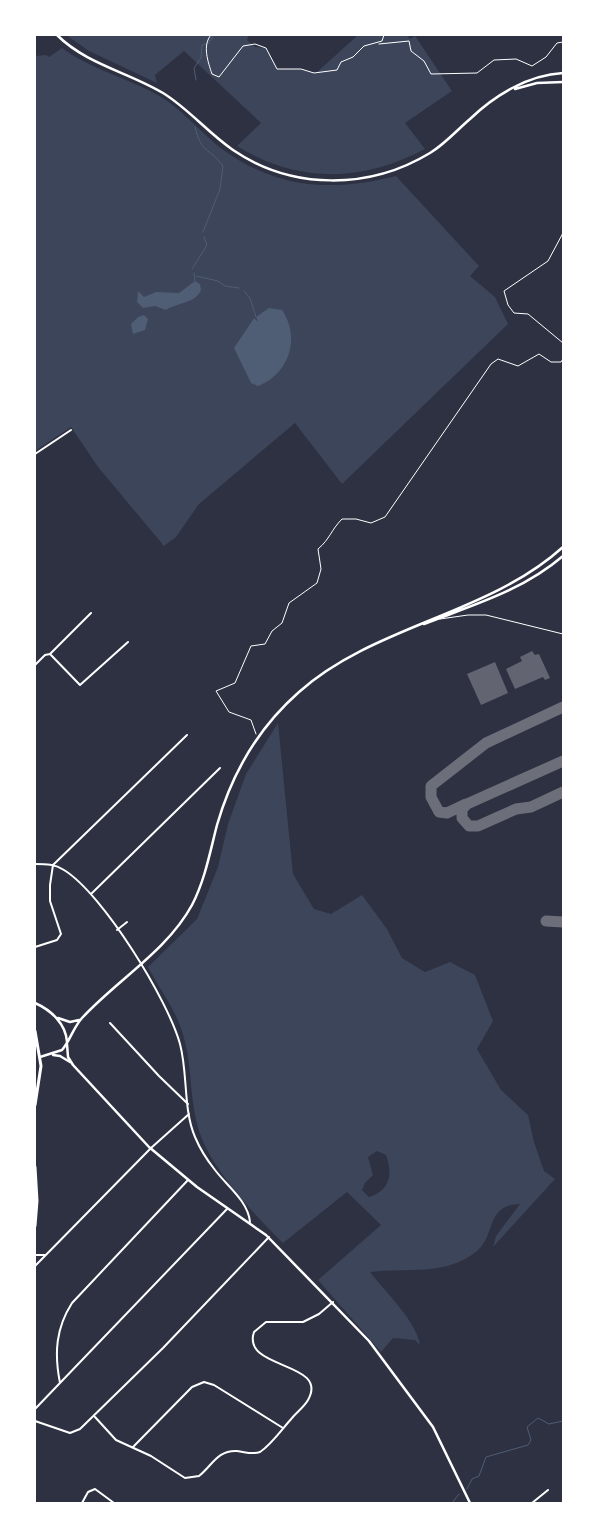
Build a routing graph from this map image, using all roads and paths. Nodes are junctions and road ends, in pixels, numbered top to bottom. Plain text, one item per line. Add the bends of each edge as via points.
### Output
1 (57, 35) edge
2 (211, 35) edge
3 (384, 35) edge
4 (563, 42) edge
5 (379, 44) junction
6 (563, 72) edge
7 (563, 82) edge
8 (509, 91) junction
9 (563, 233) edge
10 (563, 343) edge
11 (563, 359) edge
12 (71, 430) dead end
13 (35, 454) edge
14 (563, 547) edge
15 (563, 556) edge
16 (91, 612) dead end
17 (437, 620) junction
18 (410, 629) junction
19 (563, 634) edge
20 (128, 642) dead end
21 (50, 654) junction
22 (35, 665) edge
23 (187, 735) dead end
24 (257, 737) junction
25 (220, 768) dead end
26 (35, 864) edge
27 (53, 864) junction
28 (90, 894) junction
29 (127, 922) dead end
30 (117, 930) junction
31 (35, 947) edge
32 (140, 964) junction
33 (35, 1004) edge
34 (57, 1018) junction
35 (80, 1020) junction
36 (110, 1023) dead end
37 (35, 1031) edge
38 (67, 1043) junction
39 (54, 1055) junction
40 (40, 1058) junction
41 (72, 1063) junction
42 (188, 1104) junction
43 (35, 1105) edge
44 (189, 1114) junction
45 (151, 1148) junction
46 (35, 1167) edge
47 (188, 1180) junction
48 (36, 1201) edge
49 (229, 1208) junction
50 (250, 1222) junction
51 (35, 1226) edge
52 (269, 1237) junction
53 (35, 1255) edge
54 (45, 1255) junction
55 (42, 1259) junction
56 (35, 1261) edge
57 (35, 1266) edge
58 (333, 1302) junction
59 (60, 1383) junction
60 (35, 1409) edge
61 (95, 1418) junction
62 (35, 1421) edge
63 (284, 1428) junction
64 (133, 1447) junction
65 (548, 1490) dead end
66 (82, 1503) edge
67 (114, 1503) edge
68 (470, 1503) edge
69 (532, 1503) edge

1 - 8 main road via 82,54 173,99 247,159 274,171 312,180 354,180 408,164 431,152 490,102
2 - 5 path via 205,48 212,74 219,77 248,44 266,48 277,68 314,73 335,70 364,46
3 - 5 path
4 - 5 path via 557,43 546,57 532,66 516,59 494,60 477,74 431,74 424,61 411,51 410,41
6 - 8 main road via 530,80
7 - 8 main road via 537,83
9 - 10 path via 548,261 504,291 514,313 528,314
11 - 24 path via 551,362 539,354 518,366 498,359 491,364 385,517 371,523 342,519 333,528 329,540 318,549 321,569 317,583 289,603 282,623 272,631 265,644 251,646 235,683 216,691 228,712 251,720
12 - 13 street
14 - 18 main road via 504,587
15 - 17 main road via 513,589
16 - 21 street
17 - 18 main road
17 - 19 lane via 486,615
18 - 24 main road via 355,654 323,673 282,707
20 - 21 street via 80,685
21 - 22 street
23 - 27 street
24 - 32 main road via 229,790 192,904 171,933
25 - 28 street
26 - 27 street
27 - 28 street via 74,877
27 - 31 street via 50,901 61,934 55,941
28 - 30 street
29 - 30 street
30 - 32 street
32 - 35 main road
32 - 42 street via 176,1033
33 - 34 main road
34 - 35 main road via 70,1022
34 - 38 main road
35 - 38 main road
36 - 42 street
37 - 40 main road
38 - 39 main road
38 - 41 main road
39 - 40 main road
39 - 41 main road
40 - 43 main road
41 - 45 main road
42 - 44 street
44 - 45 street
44 - 50 street via 194,1136 203,1152 245,1206
45 - 47 main road
45 - 54 street
46 - 48 main road
47 - 49 main road
47 - 59 street via 72,1303 61,1324 56,1349
48 - 51 main road
49 - 50 main road
49 - 59 street
50 - 52 main road
52 - 58 main road
52 - 61 street
53 - 54 street
54 - 55 street
55 - 56 street
55 - 57 street
58 - 63 street via 307,1320 290,1324 266,1322 254,1332 253,1344 259,1354 301,1374 309,1383 308,1401
58 - 68 main road via 386,1362 433,1427
59 - 60 street
61 - 62 street via 76,1432
61 - 64 street via 116,1440
63 - 64 street via 260,1452 222,1454 201,1475 192,1478 181,1476 166,1464
63 - 64 street via 204,1382 192,1387
65 - 69 street
66 - 67 street via 91,1490 97,1490

